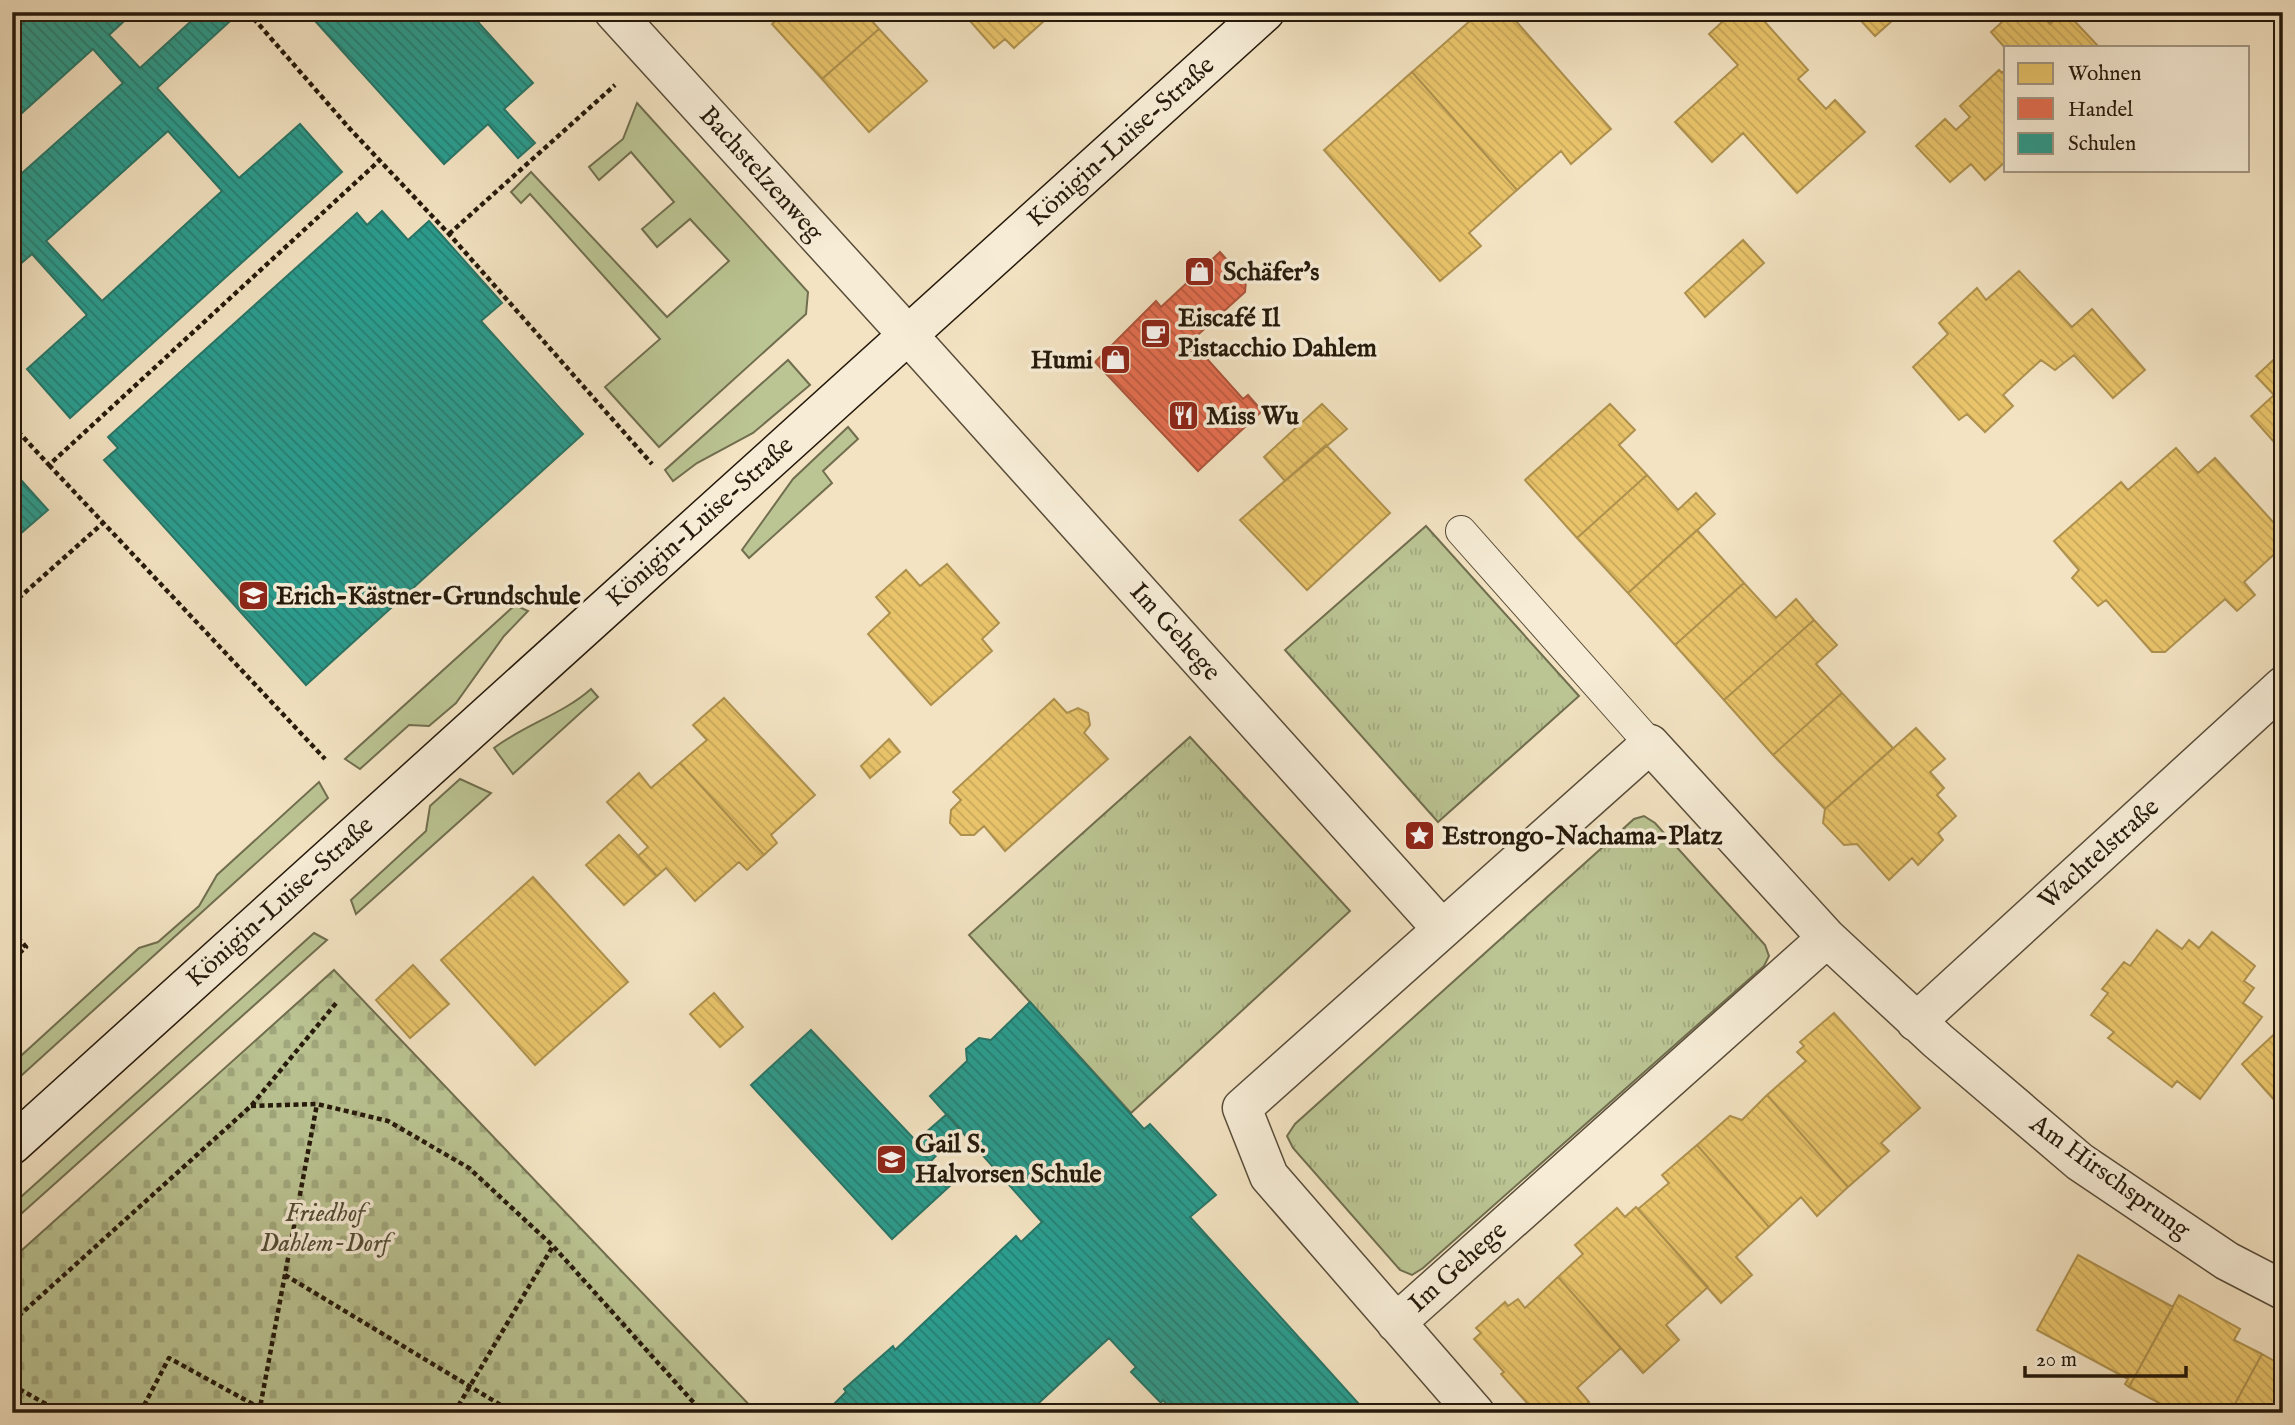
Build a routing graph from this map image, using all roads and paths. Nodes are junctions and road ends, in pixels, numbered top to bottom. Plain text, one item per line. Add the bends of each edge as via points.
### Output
1 (248, 12) edge
2 (614, 12) edge
3 (1265, 12) edge
4 (625, 76) dead end
5 (380, 160) junction
6 (449, 234) junction
7 (908, 334) junction
8 (12, 425) edge
9 (652, 464) dead end
10 (49, 465) junction
11 (103, 523) junction
12 (1461, 531) dead end
13 (12, 604) edge
14 (2283, 686) edge
15 (1650, 744) junction
16 (325, 759) dead end
17 (12, 855) edge
18 (12, 868) edge
19 (1442, 929) junction
20 (12, 931) edge
21 (1827, 938) junction
22 (12, 960) edge
23 (337, 1002) dead end
24 (1916, 1022) junction
25 (317, 1104) junction
26 (250, 1106) junction
27 (12, 1145) edge
28 (553, 1246) junction
29 (285, 1275) junction
30 (2283, 1290) edge
31 (12, 1322) edge
32 (1396, 1323) junction
33 (12, 1385) edge
34 (470, 1385) junction
35 (698, 1407) junction
36 (260, 1410) edge
37 (62, 1413) edge
38 (141, 1413) edge
39 (268, 1413) edge
40 (454, 1413) edge
41 (514, 1413) edge
42 (694, 1413) edge
43 (703, 1413) edge
44 (1475, 1413) edge

1 - 5 path
2 - 7 street, Bachstelzenweg
3 - 7 street, Königin-Luise-Straße
4 - 6 path
5 - 6 path
5 - 10 path
6 - 9 path
7 - 19 street, Im Gehege
7 - 27 street, Königin-Luise-Straße
8 - 10 path
10 - 11 path
11 - 13 path
11 - 16 path
12 - 15 lane
14 - 24 street, Wachtelstraße
15 - 19 street, Im Gehege
15 - 21 street
17 - 18 path via 18,862
19 - 32 street, Im Gehege via 1242,1108 1269,1176
20 - 22 path via 26,947
21 - 24 street
21 - 32 street, Im Gehege
23 - 26 path
24 - 30 street, Am Hirschsprung via 2080,1162 2227,1261
25 - 26 path
25 - 28 path via 388,1121 469,1168
25 - 29 path
26 - 31 path
28 - 34 path
28 - 35 path
29 - 34 path
29 - 36 path
32 - 44 street
33 - 37 path
34 - 40 path
34 - 41 path
35 - 42 path
35 - 43 path
36 - 38 path via 169,1358
36 - 39 path

